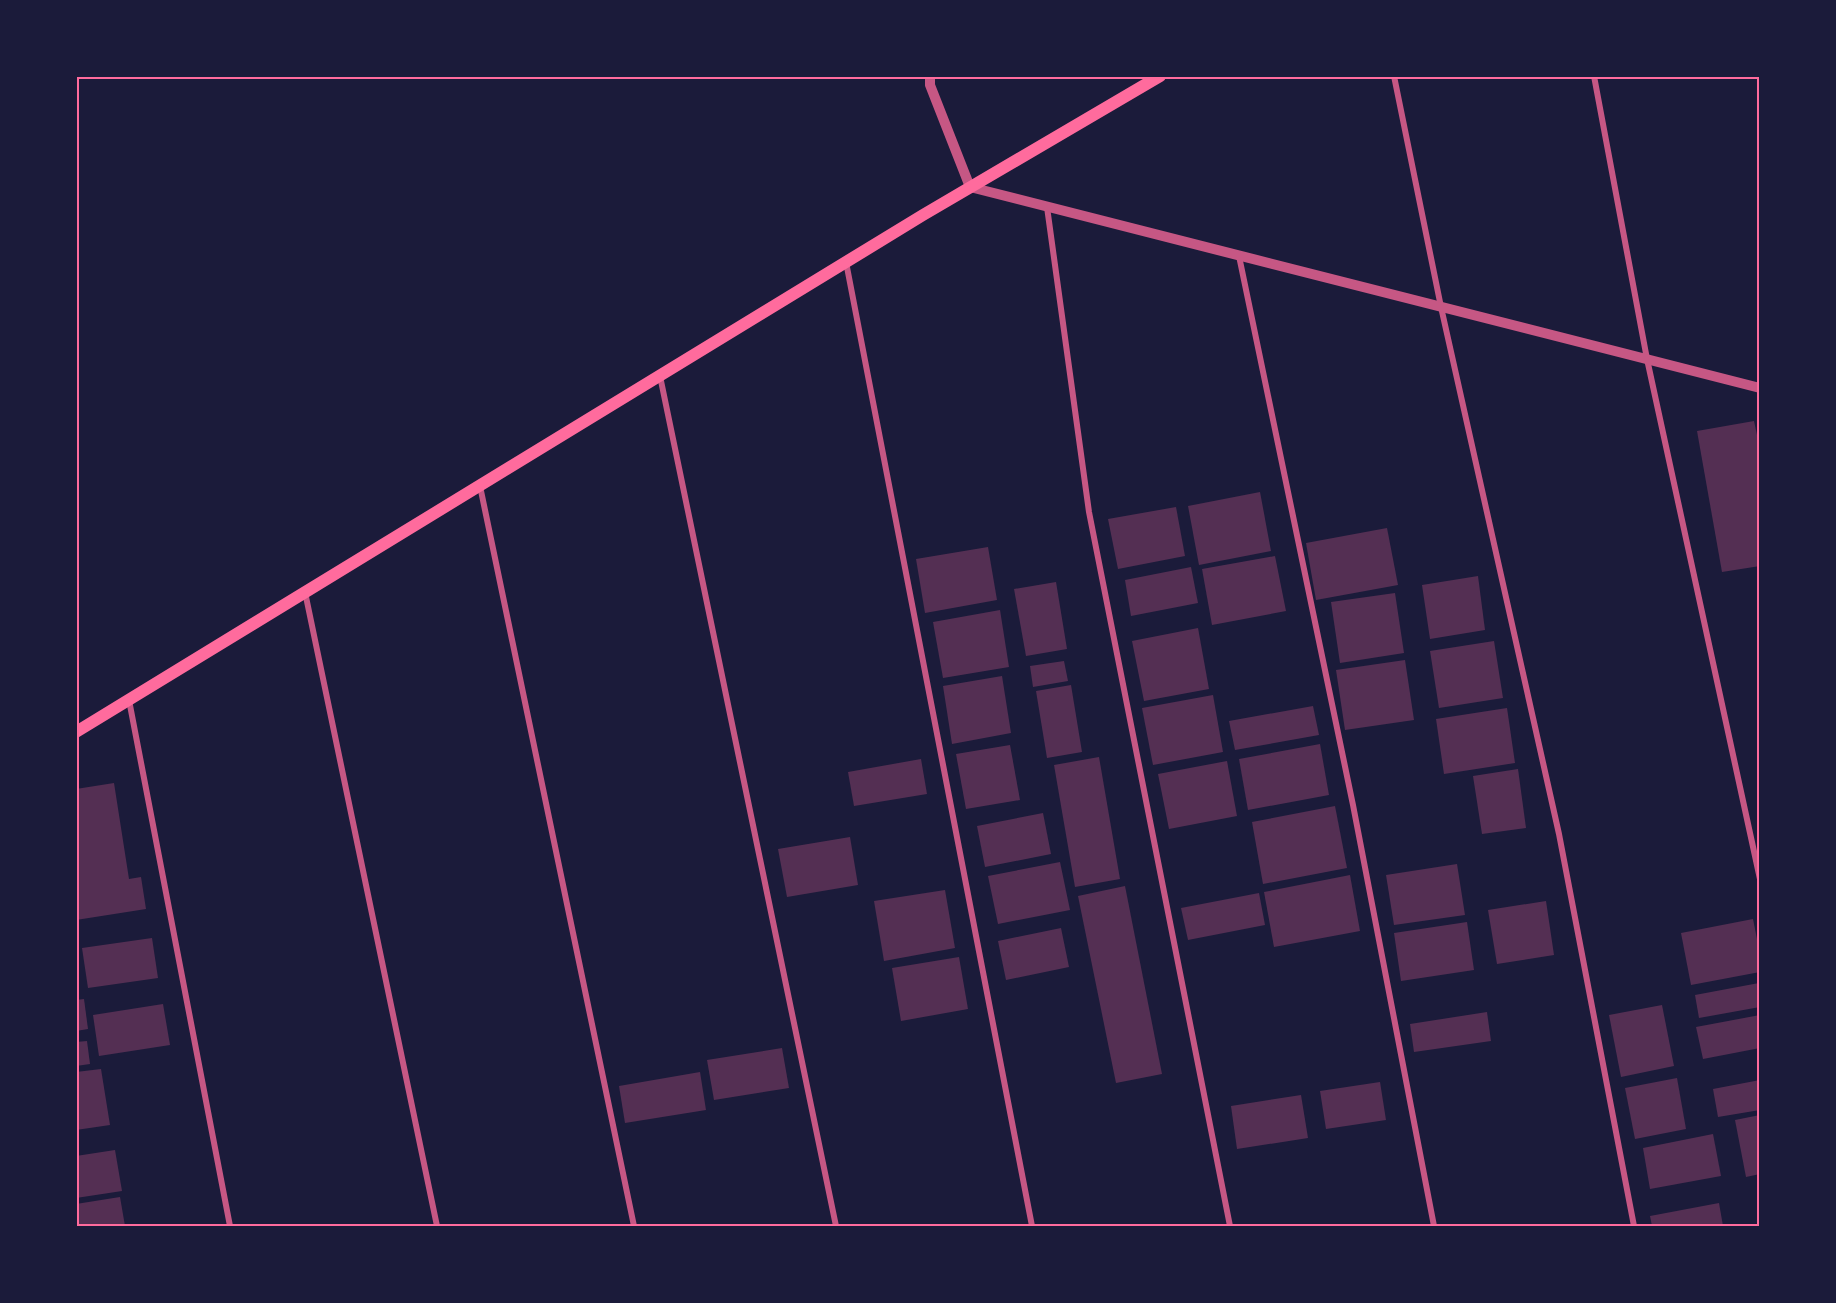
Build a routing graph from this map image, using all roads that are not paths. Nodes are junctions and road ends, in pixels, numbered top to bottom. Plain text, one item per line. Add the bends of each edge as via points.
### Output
1 (930, 76) edge
2 (1160, 76) edge
3 (1394, 76) edge
4 (1594, 76) edge
5 (970, 187) junction
6 (1047, 206) junction
7 (1239, 255) junction
8 (846, 262) junction
9 (1441, 307) junction
10 (1647, 359) junction
11 (660, 376) junction
12 (1760, 388) edge
13 (480, 485) junction
14 (305, 592) junction
15 (129, 699) junction
16 (76, 732) edge
17 (1760, 879) edge
18 (231, 1227) edge
19 (437, 1227) edge
20 (634, 1227) edge
21 (836, 1227) edge
22 (1032, 1227) edge
23 (1230, 1227) edge
24 (1434, 1227) edge
25 (1634, 1227) edge

1 - 5 street via 930,85
2 - 5 main road
3 - 9 street
4 - 10 street
5 - 6 street
5 - 8 main road
6 - 7 street
6 - 23 street via 1089,512
7 - 9 street
7 - 24 street via 1353,805
8 - 11 main road
8 - 22 street
9 - 10 street
9 - 25 street via 1559,834
10 - 12 street
10 - 17 street
11 - 13 main road
11 - 21 street
13 - 14 main road
13 - 20 street
14 - 15 main road
14 - 19 street
15 - 16 main road
15 - 18 street

